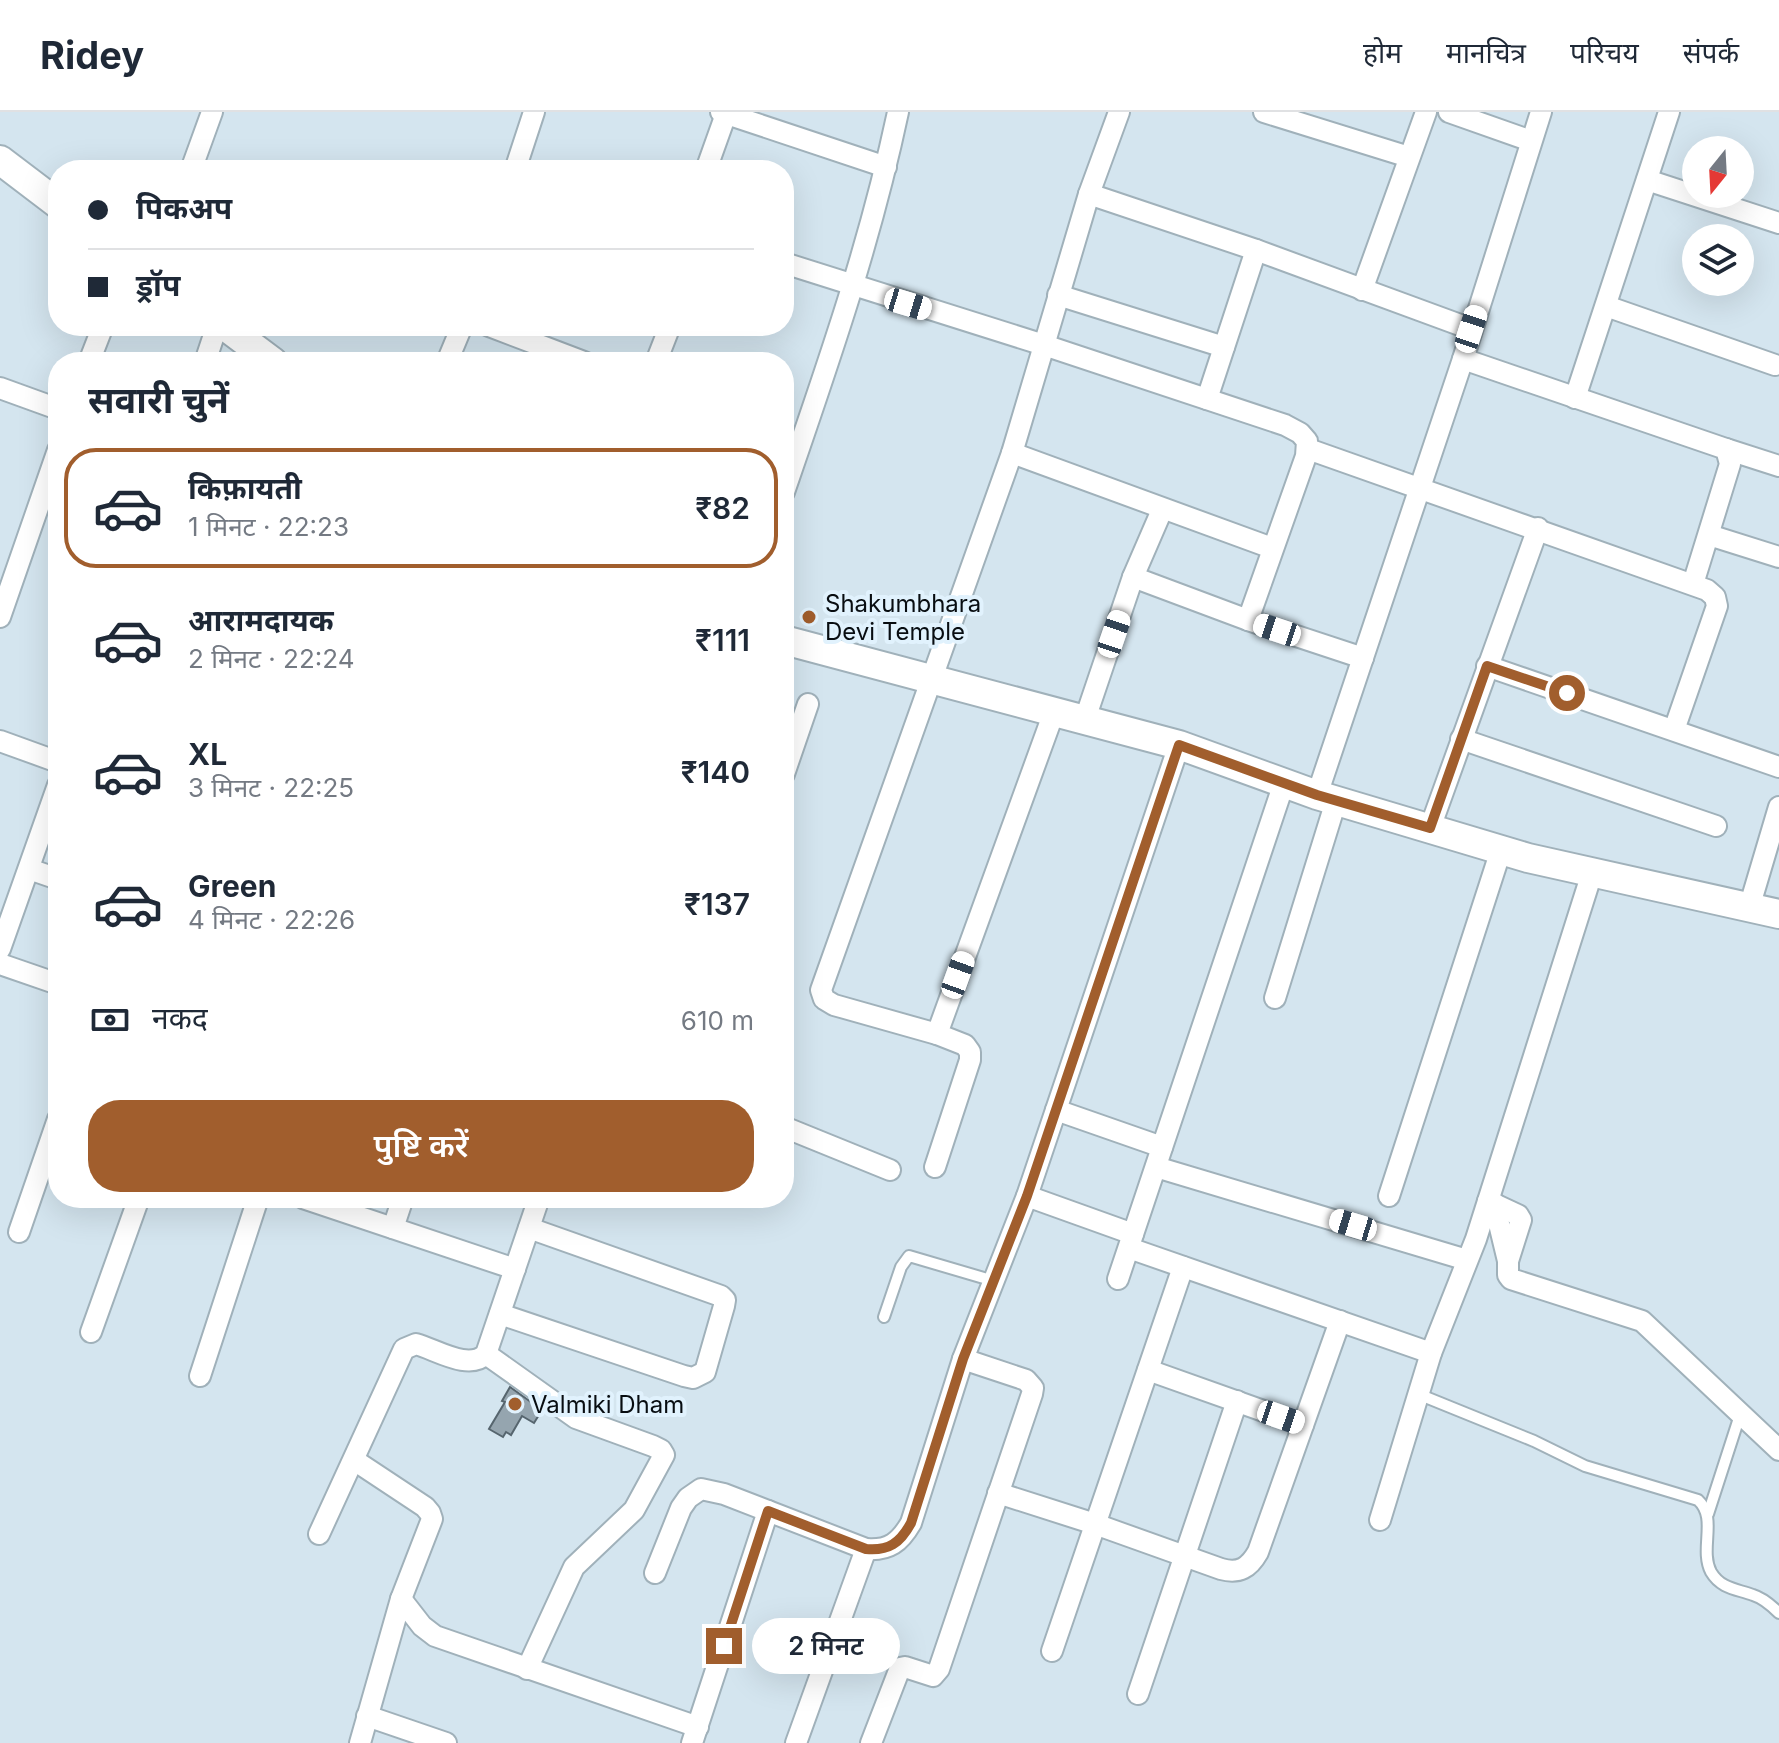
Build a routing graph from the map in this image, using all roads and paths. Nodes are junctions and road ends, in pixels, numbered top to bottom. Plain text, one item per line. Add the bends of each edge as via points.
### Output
1 (212, 112) edge
2 (534, 112) edge
3 (898, 112) edge
4 (1119, 112) edge
5 (1426, 112) edge
6 (1449, 112) edge
7 (1541, 112) edge
8 (1669, 112) edge
9 (724, 113) edge
10 (1278, 114) edge
11 (1531, 141) junction
12 (1409, 157) junction
13 (0, 160) edge
14 (195, 160) edge
15 (522, 160) edge
16 (709, 160) edge
17 (886, 167) junction
18 (1647, 180) junction
19 (1089, 194) junction
20 (48, 196) edge
21 (1779, 223) edge
22 (1256, 250) junction
23 (794, 266) edge
24 (854, 287) junction
25 (1362, 290) junction
26 (1058, 295) junction
27 (1606, 306) junction
28 (1471, 329) junction
29 (238, 336) edge
30 (515, 336) edge
31 (1044, 345) junction
32 (1224, 347) junction
33 (260, 352) edge
34 (558, 352) edge
35 (1463, 359) junction
36 (1775, 365) dead end
37 (0, 388) edge
38 (1575, 398) junction
39 (1207, 399) junction
40 (48, 405) edge
41 (1308, 449) junction
42 (1726, 449) junction
43 (1012, 453) junction
44 (794, 463) edge
45 (1779, 466) edge
46 (48, 479) edge
47 (1418, 489) junction
48 (1162, 510) junction
49 (1538, 528) junction
50 (1709, 535) junction
51 (1272, 548) junction
52 (1779, 557) edge
53 (1133, 577) junction
54 (1693, 584) junction
55 (0, 617) edge
56 (1248, 620) junction
57 (794, 643) edge
58 (1363, 658) junction
59 (1487, 666) junction
60 (932, 680) junction
61 (808, 704) dead end
62 (1054, 712) junction
63 (1085, 719) junction
64 (1674, 730) junction
65 (1461, 739) junction
66 (0, 741) edge
67 (794, 745) edge
68 (1179, 745) junction
69 (48, 758) edge
70 (1779, 767) edge
71 (1284, 783) junction
72 (1326, 798) junction
73 (1779, 807) edge
74 (48, 814) edge
75 (1716, 826) dead end
76 (1430, 828) junction
77 (1501, 850) junction
78 (29, 869) junction
79 (1592, 873) junction
80 (48, 876) edge
81 (1749, 908) junction
82 (1779, 914) edge
83 (0, 949) edge
84 (0, 964) edge
85 (48, 981) edge
86 (1275, 998) dead end
87 (937, 1034) junction
88 (1056, 1110) junction
89 (794, 1131) edge
90 (48, 1148) edge
91 (1159, 1157) junction
92 (935, 1167) dead end
93 (890, 1170) dead end
94 (1027, 1196) junction
95 (1389, 1196) dead end
96 (1491, 1202) junction
97 (135, 1208) edge
98 (255, 1208) edge
99 (333, 1208) edge
100 (400, 1208) edge
101 (536, 1208) edge
102 (393, 1228) junction
103 (529, 1228) junction
104 (19, 1232) dead end
105 (1131, 1241) junction
106 (1506, 1252) junction
107 (1469, 1255) junction
108 (1183, 1267) junction
109 (515, 1269) junction
110 (1118, 1279) dead end
111 (994, 1281) junction
112 (500, 1314) junction
113 (884, 1317) dead end
114 (1340, 1321) junction
115 (91, 1332) dead end
116 (1431, 1353) junction
117 (486, 1354) junction
118 (963, 1359) junction
119 (1148, 1370) junction
120 (200, 1376) dead end
121 (1418, 1394) junction
122 (1237, 1401) junction
123 (1740, 1415) junction
124 (1303, 1425) junction
125 (1779, 1450) edge
126 (354, 1460) junction
127 (998, 1493) junction
128 (768, 1511) junction
129 (1708, 1514) junction
130 (1380, 1520) dead end
131 (1095, 1524) junction
132 (319, 1534) dead end
133 (866, 1549) junction
134 (1183, 1555) junction
135 (655, 1573) dead end
136 (401, 1599) junction
137 (1779, 1613) edge
138 (1052, 1651) dead end
139 (527, 1669) junction
140 (1138, 1694) dead end
141 (367, 1716) junction
142 (695, 1735) edge
143 (360, 1743) edge
144 (446, 1743) edge
145 (796, 1743) edge
146 (871, 1743) edge

1 - 14 street
2 - 15 street
3 - 17 street
4 - 19 street
5 - 12 street
6 - 11 street
7 - 11 street
8 - 18 street
9 - 16 street
9 - 17 street
10 - 12 street
11 - 28 street
12 - 25 street
13 - 20 street
17 - 24 street
18 - 21 street
18 - 27 street
19 - 22 street
19 - 26 street
22 - 25 street
22 - 32 street
23 - 24 street
24 - 31 street
24 - 44 street
25 - 28 street
26 - 31 street
26 - 32 street
27 - 36 street
27 - 38 street
28 - 35 street
29 - 33 street
30 - 34 street
31 - 39 street
31 - 43 street
32 - 39 street
35 - 38 street
35 - 47 street
37 - 40 street
38 - 42 street
39 - 41 street via 1285,425 1300,433
41 - 47 street
41 - 51 street
42 - 45 street
42 - 50 street via 1730,464
43 - 48 street
43 - 60 street
46 - 55 street
47 - 49 street
47 - 58 street
48 - 51 street
48 - 53 street
49 - 54 street
49 - 59 street
50 - 52 street
50 - 54 street
51 - 56 street
53 - 56 street
53 - 63 street
54 - 64 street via 1715,597 1717,606
56 - 58 street
57 - 60 street
58 - 72 street
59 - 64 street
59 - 65 street
60 - 62 street
60 - 87 street via 821,990 834,1005
61 - 67 street
62 - 63 street
62 - 87 street
63 - 68 street
64 - 70 street
65 - 75 street
65 - 76 street
66 - 69 street
68 - 71 street
68 - 88 street
71 - 72 street
71 - 91 street
72 - 76 street
72 - 86 street
73 - 81 street
74 - 78 street
76 - 77 street
77 - 79 street
77 - 95 street
78 - 80 street
78 - 83 street
79 - 81 street
79 - 96 street
81 - 82 street
84 - 85 street
87 - 92 street via 965,1045 970,1060
88 - 91 street
88 - 94 street
89 - 93 street
90 - 104 street
91 - 105 street
91 - 107 street
94 - 105 street
94 - 111 street
96 - 106 street via 1521,1220
96 - 107 street
97 - 115 street
98 - 120 street
99 - 102 street
100 - 102 street
101 - 103 street
102 - 109 street
103 - 109 street
103 - 112 street via 721,1296 724,1306 705,1372 684,1376
105 - 108 street
105 - 110 street
106 - 107 street
106 - 123 street via 1508,1275 1517,1282 1642,1321
107 - 116 street
108 - 114 street
108 - 119 street
109 - 112 street
111 - 113 lane via 909,1256
111 - 118 street
112 - 117 street
114 - 116 street
114 - 124 street
116 - 121 street
117 - 126 street via 471,1362 416,1344 404,1349
117 - 139 street via 576,1418 653,1446 664,1455 634,1510 574,1567
118 - 127 street via 1026,1380 1033,1388
118 - 133 street via 911,1523 893,1545
119 - 122 street
119 - 131 street
121 - 129 lane via 1585,1466 1691,1496
121 - 130 street
122 - 124 street
122 - 134 street
123 - 125 street
123 - 129 lane
124 - 134 street via 1253,1561 1231,1572
126 - 132 street
126 - 136 street via 430,1513 430,1529
127 - 131 street
127 - 146 street via 939,1669 933,1676 900,1668
128 - 133 street
128 - 135 street via 701,1489 681,1508
128 - 142 street
129 - 137 lane via 1707,1563 1717,1580
131 - 134 street
131 - 138 street
133 - 145 street
134 - 140 street
136 - 139 street via 435,1636
136 - 141 street
139 - 142 street
141 - 143 street
141 - 144 street

